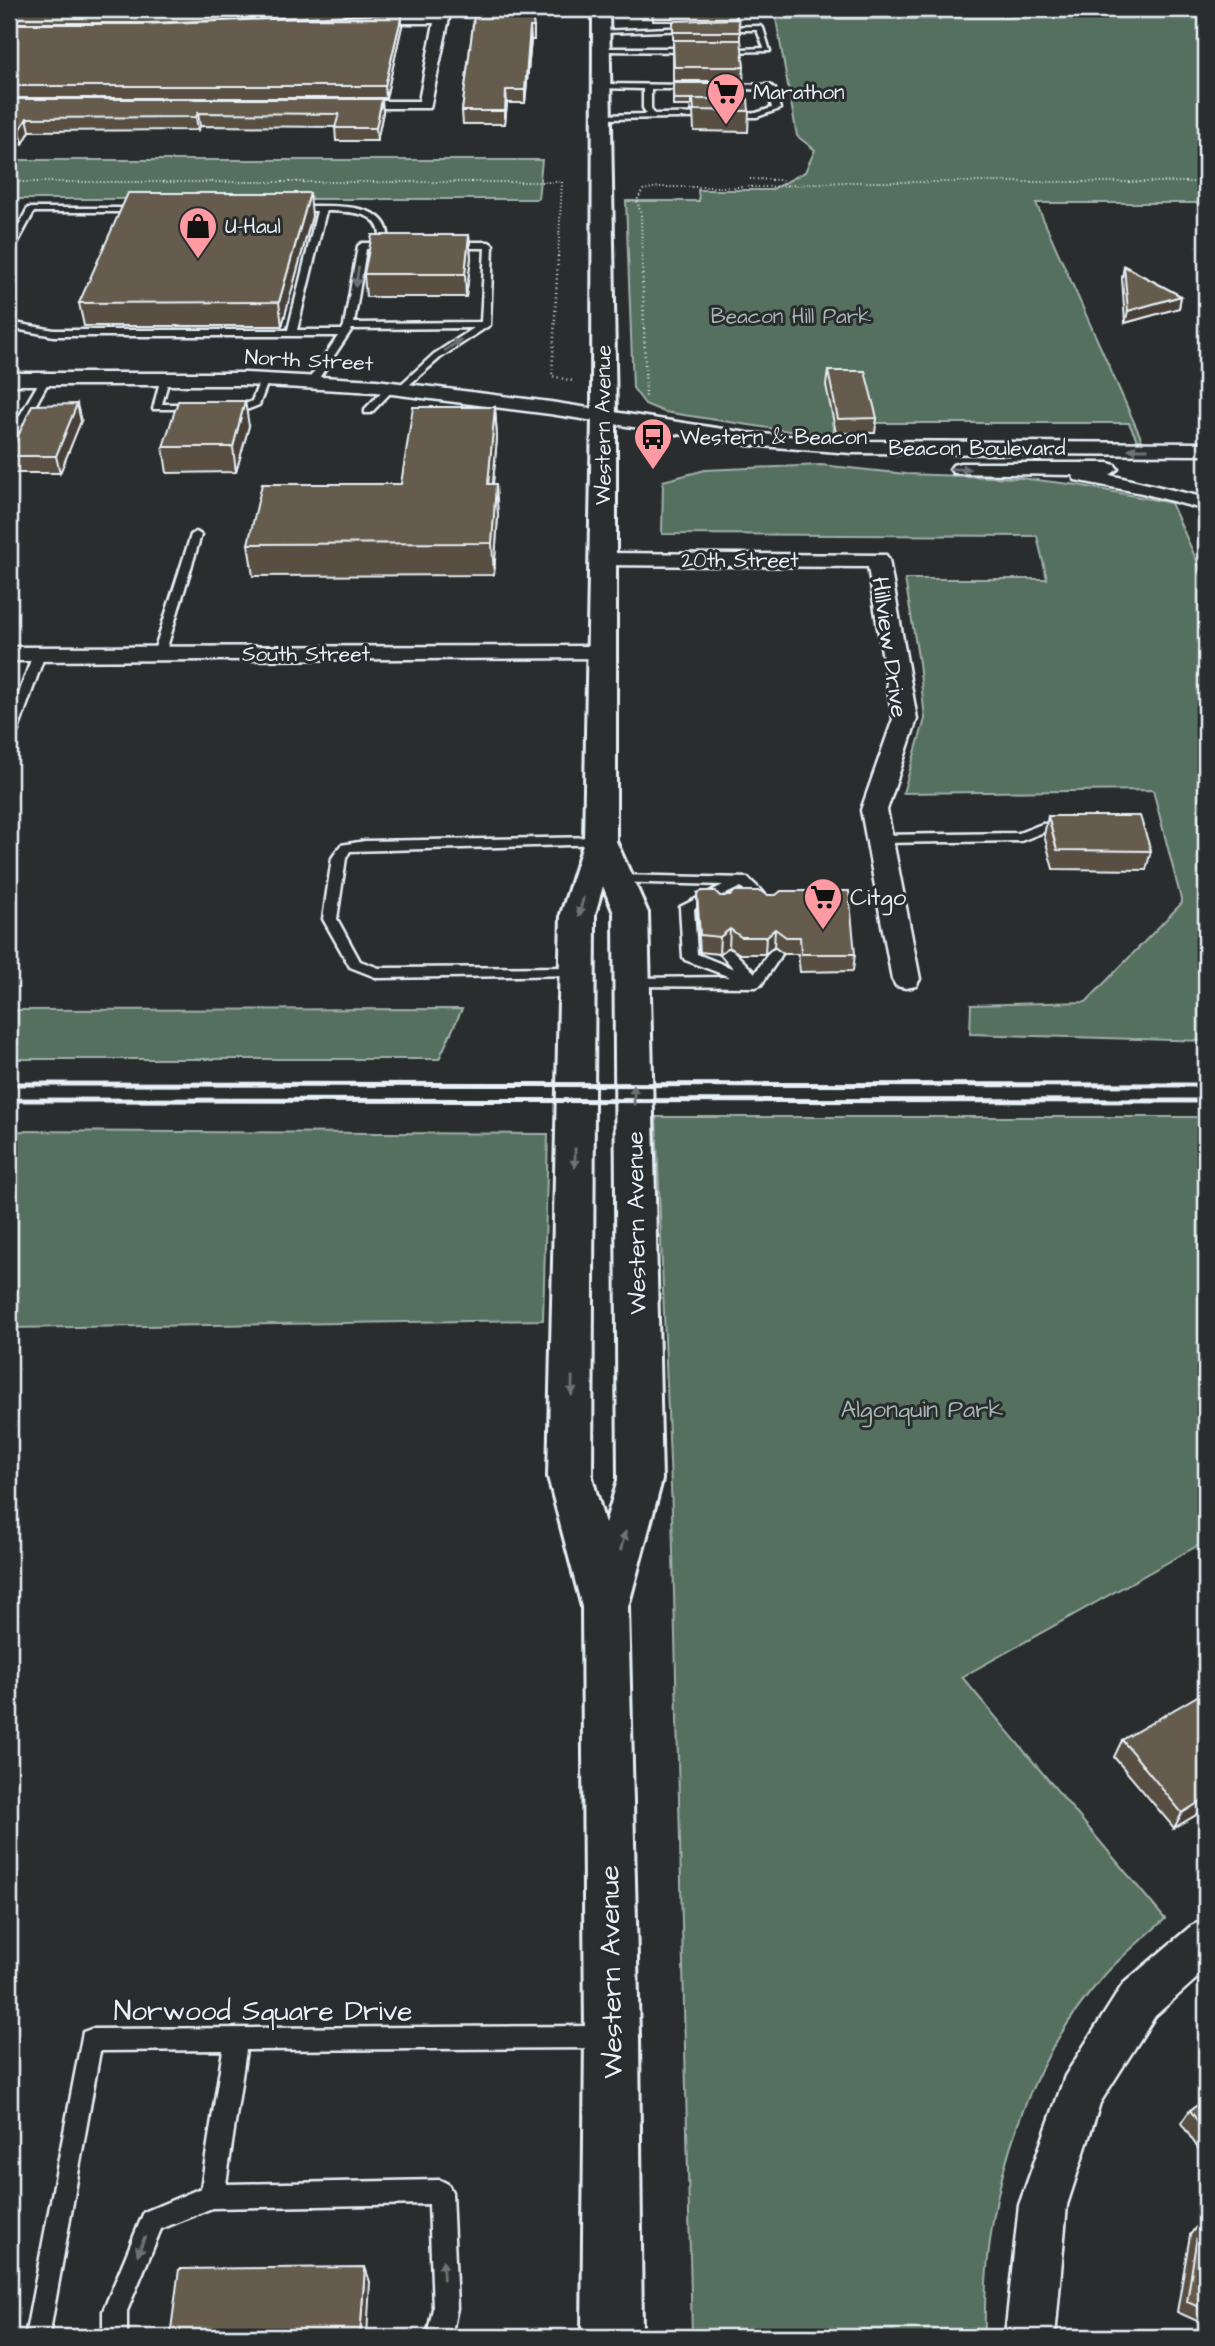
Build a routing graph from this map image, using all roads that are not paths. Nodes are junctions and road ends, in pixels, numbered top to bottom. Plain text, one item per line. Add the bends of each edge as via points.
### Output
1 (601, 9) edge
2 (443, 14) edge
3 (346, 20) edge
4 (601, 41) junction
5 (698, 50) edge
6 (712, 50) edge
7 (601, 86) junction
8 (708, 86) edge
9 (720, 86) edge
10 (647, 87) junction
11 (328, 105) edge
12 (601, 117) junction
13 (653, 118) junction
14 (280, 209) edge
15 (322, 209) junction
16 (154, 210) edge
17 (436, 245) edge
18 (384, 246) junction
19 (397, 246) edge
20 (9, 251) edge
21 (9, 325) edge
22 (485, 325) junction
23 (347, 329) junction
24 (292, 333) junction
25 (9, 379) edge
26 (45, 379) junction
27 (164, 379) junction
28 (264, 379) junction
29 (312, 382) junction
30 (396, 388) junction
31 (206, 408) edge
32 (219, 408) edge
33 (368, 411) dead end
34 (604, 417) junction
35 (17, 429) dead end
36 (748, 439) junction
37 (1206, 449) edge
38 (1206, 466) edge
39 (1053, 471) junction
40 (1206, 504) edge
41 (196, 535) dead end
42 (603, 560) junction
43 (878, 560) joint
44 (602, 653) junction
45 (9, 654) edge
46 (39, 654) junction
47 (159, 654) junction
48 (9, 739) edge
49 (1081, 827) edge
50 (880, 839) junction
51 (600, 841) junction
52 (616, 879) junction
53 (743, 881) junction
54 (770, 906) edge
55 (724, 908) edge
56 (728, 954) dead end
57 (775, 954) dead end
58 (578, 972) junction
59 (906, 979) dead end
60 (756, 982) junction
61 (632, 983) junction
62 (605, 1607) junction
63 (1206, 1941) edge
64 (612, 2037) junction
65 (236, 2040) junction
66 (212, 2196) junction
67 (37, 2337) edge
68 (115, 2337) edge
69 (439, 2337) edge
70 (612, 2337) edge
71 (1030, 2337) edge

1 - 4 main road, Western Avenue
2 - 3 street
2 - 11 street via 425,105
4 - 5 lane
4 - 6 lane via 760,28 768,50
4 - 7 main road, Western Avenue
7 - 10 lane
7 - 12 main road, Western Avenue
8 - 10 lane
9 - 13 lane via 767,87 776,108 757,115 672,111
10 - 13 lane via 647,108
12 - 13 lane
12 - 34 main road, Western Avenue
14 - 15 lane
15 - 18 lane via 372,215 385,229
15 - 24 lane
16 - 20 lane via 31,209
17 - 22 lane via 489,245
18 - 19 lane
18 -> 23 lane via 362,246
21 - 24 lane via 54,333
22 - 23 lane
30 -> 22 lane
23 - 24 lane
23 - 29 lane
25 - 26 street, North Street
26 - 27 street, North Street
26 - 35 lane
27 - 28 street, North Street
27 - 31 lane via 156,407
28 - 29 street, North Street
28 - 32 lane via 256,403
29 - 30 street, North Street
30 - 33 lane
30 - 34 street, North Street
34 - 36 street, Beacon Boulevard
34 - 42 main road, Western Avenue
37 -> 36 street, Beacon Boulevard via 851,447
36 -> 39 street, Beacon Boulevard via 804,454 933,468
38 - 39 street, Beacon Boulevard
39 - 40 street, Beacon Boulevard
41 - 47 lane
42 - 43 street, 20th Street
42 - 44 main road, Western Avenue
43 - 50 street, Hillview Drive via 905,719 874,810
44 - 47 street, South Street
44 - 51 main road, Western Avenue
45 - 46 street, South Street
46 - 47 street, South Street
46 - 48 lane
49 - 50 lane via 1042,828 1021,837
50 - 59 street, Hillview Drive
51 - 52 main road, Western Avenue
51 -> 58 main road, Western Avenue via 578,914
51 - 58 lane via 365,845 346,848 339,858 330,919 355,964 378,973
52 - 53 lane
52 - 61 main road, Western Avenue via 631,913
53 - 54 lane
53 - 55 lane
53 - 60 lane via 687,907 690,957
56 - 60 lane
57 - 60 lane
58 -> 62 main road, Western Avenue via 570,1477
60 - 61 lane
62 -> 61 main road, Western Avenue via 640,1480
62 - 64 main road, Western Avenue
63 - 71 street via 1139,2000 1081,2092 1043,2205
64 - 65 lane, Norwood Square Drive
64 - 70 main road, Western Avenue
65 - 66 lane
65 - 67 lane, Norwood Square Drive via 91,2040
66 -> 68 lane via 152,2220 115,2311
69 -> 66 lane via 445,2308 440,2192

